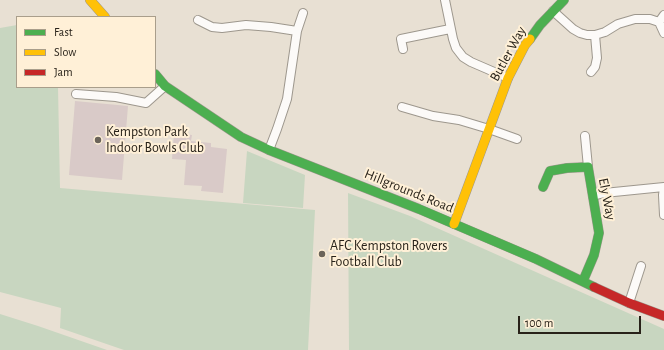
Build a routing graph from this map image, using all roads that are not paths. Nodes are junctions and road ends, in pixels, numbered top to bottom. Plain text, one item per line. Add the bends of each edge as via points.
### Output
1 (90, 0) edge
2 (445, 0) edge
3 (564, 0) edge
4 (553, 11) junction
5 (303, 13) dead end
6 (104, 16) edge
7 (662, 18) edge
8 (198, 20) dead end
9 (450, 29) junction
10 (297, 31) junction
11 (664, 33) edge
12 (595, 35) junction
13 (403, 49) dead end
14 (596, 70) dead end
15 (156, 75) edge
16 (508, 78) junction
17 (165, 86) junction
18 (76, 94) dead end
19 (402, 107) dead end
20 (489, 128) junction
21 (584, 136) dead end
22 (517, 139) dead end
23 (269, 150) junction
24 (588, 167) junction
25 (544, 187) dead end
26 (664, 188) edge
27 (593, 196) junction
28 (664, 215) edge
29 (454, 224) junction
30 (641, 266) dead end
31 (583, 280) junction
32 (629, 303) junction
33 (664, 316) edge

1 - 6 street
2 - 9 street
3 - 4 street, Butler Way
4 - 12 street via 580,33
4 - 16 street, Butler Way via 525,45
5 - 10 street
7 - 11 street
7 - 12 street via 635,19
8 - 10 street via 212,27 246,25
9 - 13 street via 401,39
9 - 16 street via 456,48 464,57
10 - 23 street via 287,99
12 - 14 street
15 - 17 street, Hillgrounds Road
16 - 20 street, Butler Way
17 - 18 street via 146,103 116,97
17 - 23 street, Hillgrounds Road via 241,137
19 - 20 street
20 - 22 street
20 - 29 street, Butler Way
21 - 24 street, Ely Way
23 - 29 street, Hillgrounds Road
24 - 25 street, Ely Way via 550,171
24 - 27 street, Ely Way
26 - 27 street
26 - 28 street
27 - 31 street, Ely Way via 599,233 594,255
29 - 31 street, Hillgrounds Road
30 - 32 street
31 - 32 street, Hillgrounds Road
32 - 33 street, Hillgrounds Road

